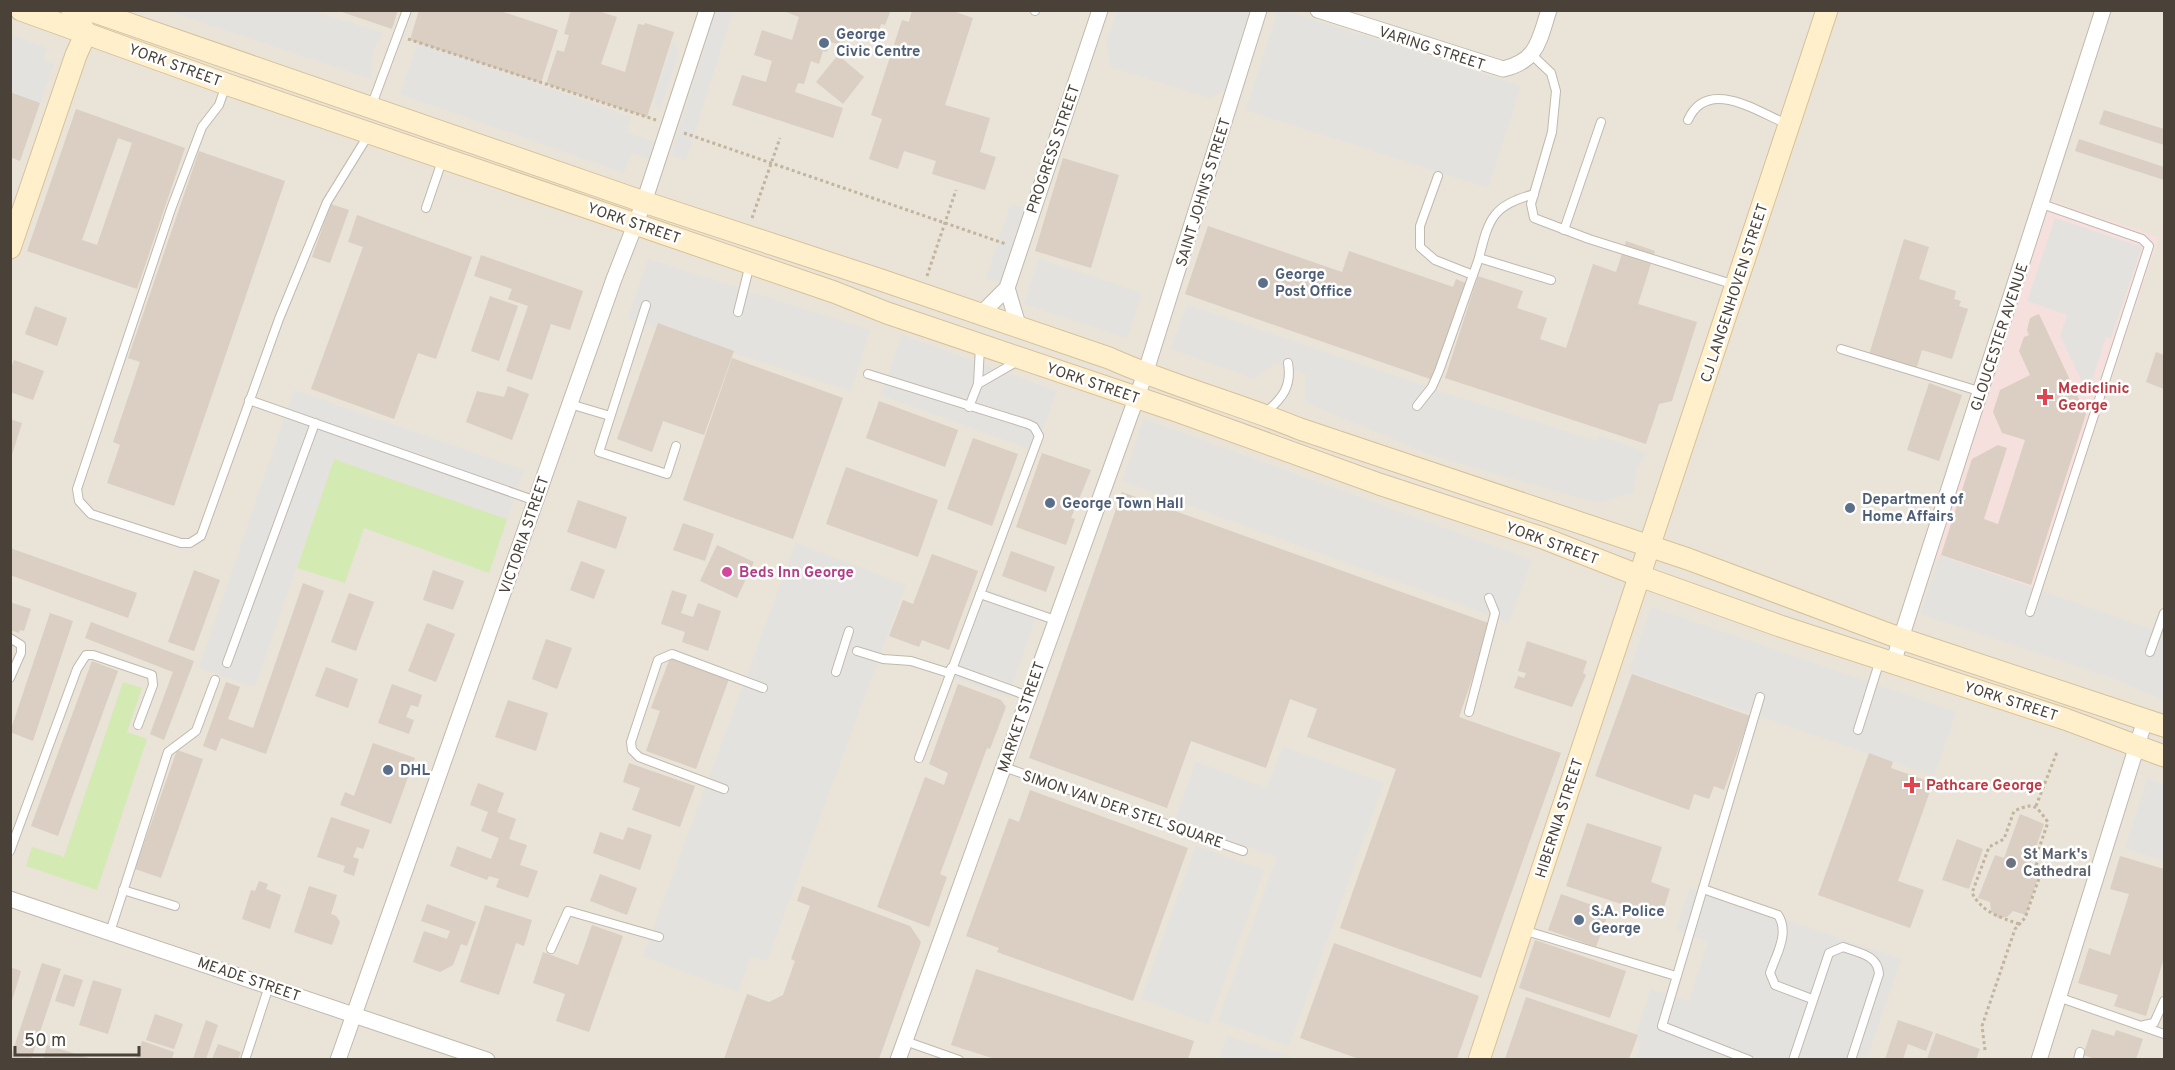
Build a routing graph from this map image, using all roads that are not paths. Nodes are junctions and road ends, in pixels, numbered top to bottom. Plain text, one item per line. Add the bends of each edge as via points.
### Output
1 (21, 10) edge
2 (72, 10) edge
3 (89, 10) edge
4 (407, 10) edge
5 (707, 10) edge
6 (1100, 10) edge
7 (1259, 10) edge
8 (1318, 10) edge
9 (1549, 10) edge
10 (1827, 10) edge
11 (2103, 10) edge
12 (86, 33) junction
13 (1532, 55) junction
14 (226, 84) junction
15 (371, 107) junction
16 (1688, 120) dead end
17 (1601, 123) dead end
18 (1790, 125) junction
19 (370, 132) junction
20 (443, 157) junction
21 (1438, 176) dead end
22 (1534, 194) junction
23 (644, 202) junction
24 (2042, 204) junction
25 (426, 208) dead end
26 (635, 223) junction
27 (1564, 230) junction
28 (10, 248) edge
29 (1479, 258) junction
30 (750, 263) junction
31 (1473, 275) junction
32 (1551, 280) dead end
33 (1737, 285) junction
34 (1007, 288) junction
35 (646, 305) dead end
36 (738, 312) dead end
37 (980, 315) junction
38 (1019, 328) junction
39 (980, 344) junction
40 (1841, 349) dead end
41 (1022, 359) junction
42 (1287, 363) dead end
43 (868, 374) dead end
44 (1145, 374) junction
45 (978, 384) junction
46 (1982, 392) junction
47 (1136, 398) junction
48 (249, 400) junction
49 (570, 404) junction
50 (969, 406) junction
51 (1417, 406) dead end
52 (1264, 414) junction
53 (610, 417) junction
54 (315, 423) junction
55 (676, 446) dead end
56 (536, 501) junction
57 (1650, 546) junction
58 (1640, 576) junction
59 (980, 594) junction
60 (1489, 598) dead end
61 (2030, 612) dead end
62 (2164, 613) edge
63 (1056, 620) junction
64 (849, 631) dead end
65 (10, 638) edge
66 (1902, 639) junction
67 (857, 651) dead end
68 (2150, 652) dead end
69 (1887, 661) junction
70 (226, 663) dead end
71 (950, 671) junction
72 (836, 672) dead end
73 (10, 678) edge
74 (215, 680) dead end
75 (763, 688) dead end
76 (1028, 696) junction
77 (1760, 697) dead end
78 (1469, 712) dead end
79 (2155, 723) edge
80 (138, 725) dead end
81 (1857, 730) dead end
82 (2137, 746) junction
83 (2164, 756) edge
84 (919, 758) dead end
85 (1004, 767) junction
86 (724, 789) dead end
87 (10, 851) edge
88 (1243, 851) dead end
89 (1703, 889) junction
90 (123, 890) junction
91 (10, 899) edge
92 (175, 906) dead end
93 (1521, 930) junction
94 (110, 932) junction
95 (659, 936) dead end
96 (551, 949) dead end
97 (1676, 976) junction
98 (269, 986) junction
99 (2057, 997) junction
100 (1812, 999) junction
101 (2164, 1000) edge
102 (354, 1015) junction
103 (2139, 1024) junction
104 (2164, 1034) edge
105 (904, 1041) junction
106 (245, 1059) edge
107 (338, 1059) edge
108 (487, 1059) edge
109 (898, 1059) edge
110 (959, 1059) edge
111 (1479, 1059) edge
112 (1749, 1059) edge
113 (1793, 1059) edge
114 (1851, 1059) edge
115 (2038, 1059) edge

1 - 12 main road, YORK STREET
2 - 12 main road
3 - 15 main road, YORK STREET
4 - 15 lane
5 - 23 street, VICTORIA STREET
6 - 34 street, PROGRESS STREET
7 - 44 street, SAINT JOHN'S STREET
8 - 13 street, VARING STREET via 1494,68 1523,63
9 - 13 street
10 - 18 main road, CJ LANGENHOVEN STREET
11 - 24 street, GLOUCESTER AVENUE
12 - 14 main road, YORK STREET
12 - 28 main road
13 - 22 lane via 1551,73 1556,91 1552,132
14 - 19 main road, YORK STREET
14 - 48 lane via 219,105 202,127 183,177 77,495 83,509 181,543 196,541
15 - 23 main road, YORK STREET
16 - 18 lane via 1701,102 1724,98
17 - 27 lane
18 - 33 main road, CJ LANGENHOVEN STREET
19 - 20 main road, YORK STREET
19 - 48 lane via 327,202
20 - 25 lane
20 - 26 main road, YORK STREET
21 - 31 lane via 1420,226 1420,247 1435,260
22 - 27 lane via 1534,218
22 - 29 lane via 1498,210 1486,230
23 - 26 street, VICTORIA STREET
23 - 37 main road, YORK STREET
24 - 46 street, GLOUCESTER AVENUE
24 - 61 lane via 2142,240 2149,246
26 - 30 main road, YORK STREET
26 - 49 street, VICTORIA STREET
27 - 33 lane
29 - 31 lane
29 - 32 lane
30 - 36 lane
30 - 39 main road, YORK STREET
31 - 51 lane via 1436,380
33 - 57 main road, CJ LANGENHOVEN STREET
34 - 37 street, PROGRESS STREET
34 - 38 street
35 - 53 lane
37 - 38 main road, YORK STREET
38 - 44 main road, YORK STREET
39 - 41 main road, YORK STREET
39 - 45 lane
40 - 46 lane
41 - 45 lane
41 - 47 main road, YORK STREET
42 - 52 lane via 1290,377 1286,392
43 - 50 lane
44 - 47 street, MARKET STREET
44 - 52 main road, YORK STREET
45 - 50 lane
46 - 66 street, GLOUCESTER AVENUE
47 - 58 main road, YORK STREET via 1542,538
47 - 63 street, MARKET STREET
48 - 54 lane
49 - 53 lane
49 - 56 street, VICTORIA STREET
50 - 59 lane via 1034,427 1039,436
52 - 57 main road, YORK STREET
53 - 55 lane via 599,452 667,474
54 - 56 lane
54 - 70 lane
56 - 102 street, VICTORIA STREET
57 - 58 main road, CJ LANGENHOVEN STREET
57 - 66 main road, YORK STREET
58 - 69 main road, YORK STREET
58 - 93 main road, HIBERNIA STREET
59 - 63 lane
59 - 71 lane
60 - 78 lane via 1496,614
62 - 68 lane
63 - 76 street, MARKET STREET
64 - 72 lane
65 - 73 lane via 21,645
66 - 69 street, GLOUCESTER AVENUE
66 - 79 main road, YORK STREET
67 - 71 lane
69 - 81 lane
69 - 82 main road, YORK STREET via 2065,718
71 - 76 lane
71 - 84 lane
74 - 90 lane via 196,731 168,752
75 - 86 lane via 672,654 658,660 631,742 632,750 639,757
76 - 85 street, MARKET STREET
77 - 89 lane
79 - 82 street
80 - 87 lane via 153,685 152,675 86,655 77,669
82 - 83 main road, YORK STREET
82 - 99 street
85 - 88 lane, SIMON VAN DER STEL SQUARE
85 - 105 street, MARKET STREET
89 - 97 lane
89 - 100 lane via 1778,915 1784,932 1771,979 1775,985
90 - 92 lane
90 - 94 lane
91 - 94 street, MEADE STREET
93 - 97 lane
93 - 111 main road, HIBERNIA STREET
94 - 98 street, MEADE STREET
95 - 96 lane via 568,911
97 - 112 lane via 1662,1026
98 - 102 street, MEADE STREET
98 - 106 lane
99 - 103 lane
99 - 115 street
100 - 113 lane
100 - 114 lane via 1829,953 1835,948 1874,958 1879,965
101 - 103 lane via 2154,1023
102 - 107 street, VICTORIA STREET
102 - 108 street, MEADE STREET
103 - 104 lane
105 - 109 street, MARKET STREET
105 - 110 lane

